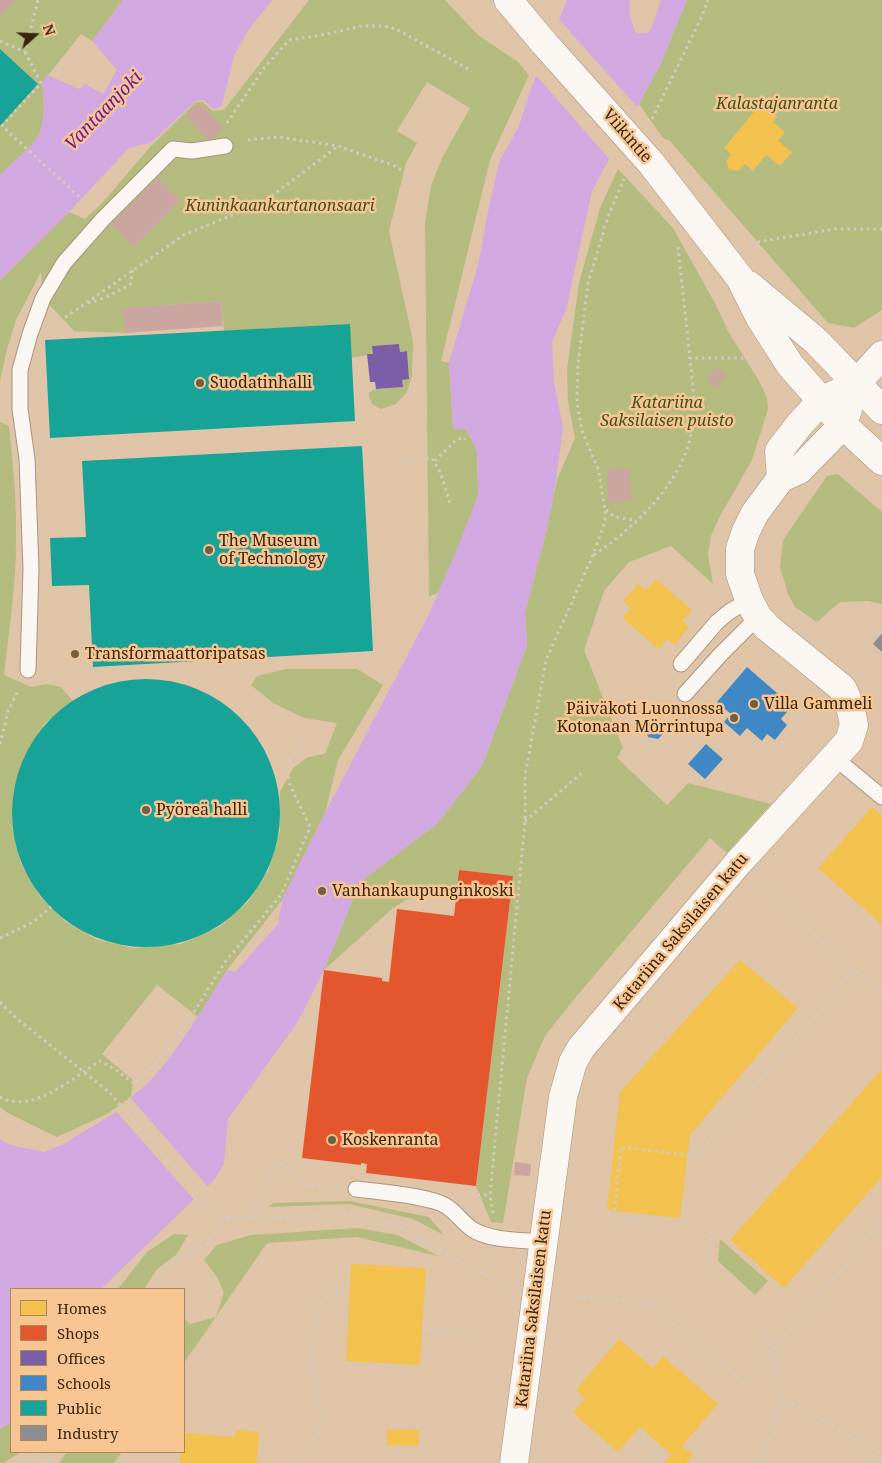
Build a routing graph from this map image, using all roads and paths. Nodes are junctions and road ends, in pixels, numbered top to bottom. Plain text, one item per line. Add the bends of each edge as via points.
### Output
1 (38, 0) edge
2 (508, 0) edge
3 (708, 0) edge
4 (0, 41) edge
5 (25, 52) junction
6 (472, 71) dead end
7 (652, 120) dead end
8 (1, 127) edge
9 (226, 146) junction
10 (338, 146) junction
11 (626, 176) dead end
12 (412, 178) dead end
13 (84, 201) dead end
14 (882, 229) edge
15 (752, 243) dead end
16 (678, 246) dead end
17 (133, 270) junction
18 (740, 278) junction
19 (85, 304) junction
20 (30, 334) junction
21 (882, 355) edge
22 (690, 358) junction
23 (751, 358) dead end
24 (856, 384) junction
25 (821, 401) junction
26 (882, 410) edge
27 (843, 425) junction
28 (465, 440) dead end
29 (400, 459) dead end
30 (435, 461) junction
31 (882, 461) edge
32 (781, 478) junction
33 (451, 507) dead end
34 (605, 510) junction
35 (636, 520) junction
36 (593, 556) junction
37 (754, 608) junction
38 (681, 664) dead end
39 (28, 670) joint
40 (685, 694) dead end
41 (304, 740) dead end
42 (0, 744) edge
43 (835, 758) junction
44 (582, 773) dead end
45 (882, 797) edge
46 (525, 821) junction
47 (759, 886) dead end
48 (51, 907) dead end
49 (0, 938) edge
50 (854, 970) junction
51 (882, 992) edge
52 (0, 1002) edge
53 (84, 1071) junction
54 (0, 1097) edge
55 (356, 1189) joint
56 (479, 1194) dead end
57 (227, 1218) junction
58 (250, 1218) junction
59 (646, 1221) dead end
60 (882, 1221) edge
61 (711, 1228) dead end
62 (870, 1235) junction
63 (882, 1241) edge
64 (543, 1242) junction
65 (707, 1272) dead end
66 (485, 1275) dead end
67 (153, 1288) edge
68 (349, 1293) dead end
69 (570, 1296) dead end
70 (422, 1329) dead end
71 (766, 1329) dead end
72 (475, 1332) dead end
73 (771, 1353) junction
74 (781, 1397) junction
75 (645, 1432) dead end
76 (38, 1453) edge
77 (882, 1454) edge
78 (661, 1457) junction
79 (882, 1458) edge
80 (665, 1461) dead end
81 (26, 1463) edge
82 (301, 1463) edge
83 (514, 1463) edge
84 (656, 1463) edge
85 (757, 1463) edge
86 (866, 1463) edge

1 - 5 path
2 - 18 street, Viikintie, bridge via 651,164
3 - 7 path
4 - 5 path
5 - 8 path via 41,84
6 - 9 path via 396,29 384,26 362,26 289,40 264,68 227,124
8 - 13 path
9 - 10 path via 255,138 279,137
9 - 20 lane via 192,151 173,149 64,263 43,298
10 - 12 path via 395,166
10 - 17 path via 264,202 184,235
11 - 34 path via 608,217 588,283 578,365 577,400 582,431 598,469
14 - 15 path via 835,229
16 - 22 path
17 - 19 path
17 - 19 path via 130,285
18 - 24 street, Viikintie via 816,341
18 - 25 street, Viikintie via 760,318 787,360
19 - 20 path via 63,320
20 - 39 lane via 20,370 31,569
21 - 24 street
22 - 23 path
22 - 35 path via 694,421 687,453 670,484
24 - 25 street
24 - 26 street, Viikintie
24 - 27 street
25 - 27 street, Viikintie
25 - 32 street via 779,451
27 - 31 street, Viikintie
27 - 32 street, Katariina Saksilaisen katu via 799,470
28 - 30 path via 457,439
29 - 30 path via 432,458
30 - 33 path
32 - 37 street, Katariina Saksilaisen katu via 755,513 740,549 740,574
34 - 35 path via 615,517
34 - 36 path via 605,521
35 - 36 path
36 - 46 path via 546,660 525,776
37 - 38 lane via 729,612
37 - 40 lane via 720,655
37 - 43 street, Katariina Saksilaisen katu via 768,628 842,688 854,725 849,741
39 - 42 path via 8,711
41 - 53 path via 287,766 290,785 310,827 281,895 226,962 174,1044 136,1084 100,1061
43 - 45 lane
43 - 64 street, Katariina Saksilaisen katu via 738,863 573,1062 563,1097
44 - 46 path
46 - 56 path via 490,1195
47 - 50 path
48 - 49 path via 33,922
50 - 51 path
50 - 59 path via 696,1156 621,1147 614,1217
52 - 53 path
53 - 54 path via 36,1099 17,1102
53 - 57 path via 109,1092 208,1204
55 - 58 path via 304,1185 280,1162
55 - 64 lane via 431,1200 452,1210 478,1233
57 - 58 path
57 - 67 path via 206,1245 163,1270
58 - 66 path via 342,1214 392,1223
60 - 62 path
61 - 65 path
62 - 63 path
62 - 73 path
64 - 83 street, Katariina Saksilaisen katu
68 - 82 path via 329,1294 321,1302 309,1339 324,1420
69 - 73 path via 648,1302 743,1382
70 - 72 path
71 - 73 path
73 - 74 path
74 - 77 path
74 - 85 path via 775,1429
75 - 78 path via 639,1438
76 - 81 path
78 - 80 path
78 - 84 path
79 - 86 path

